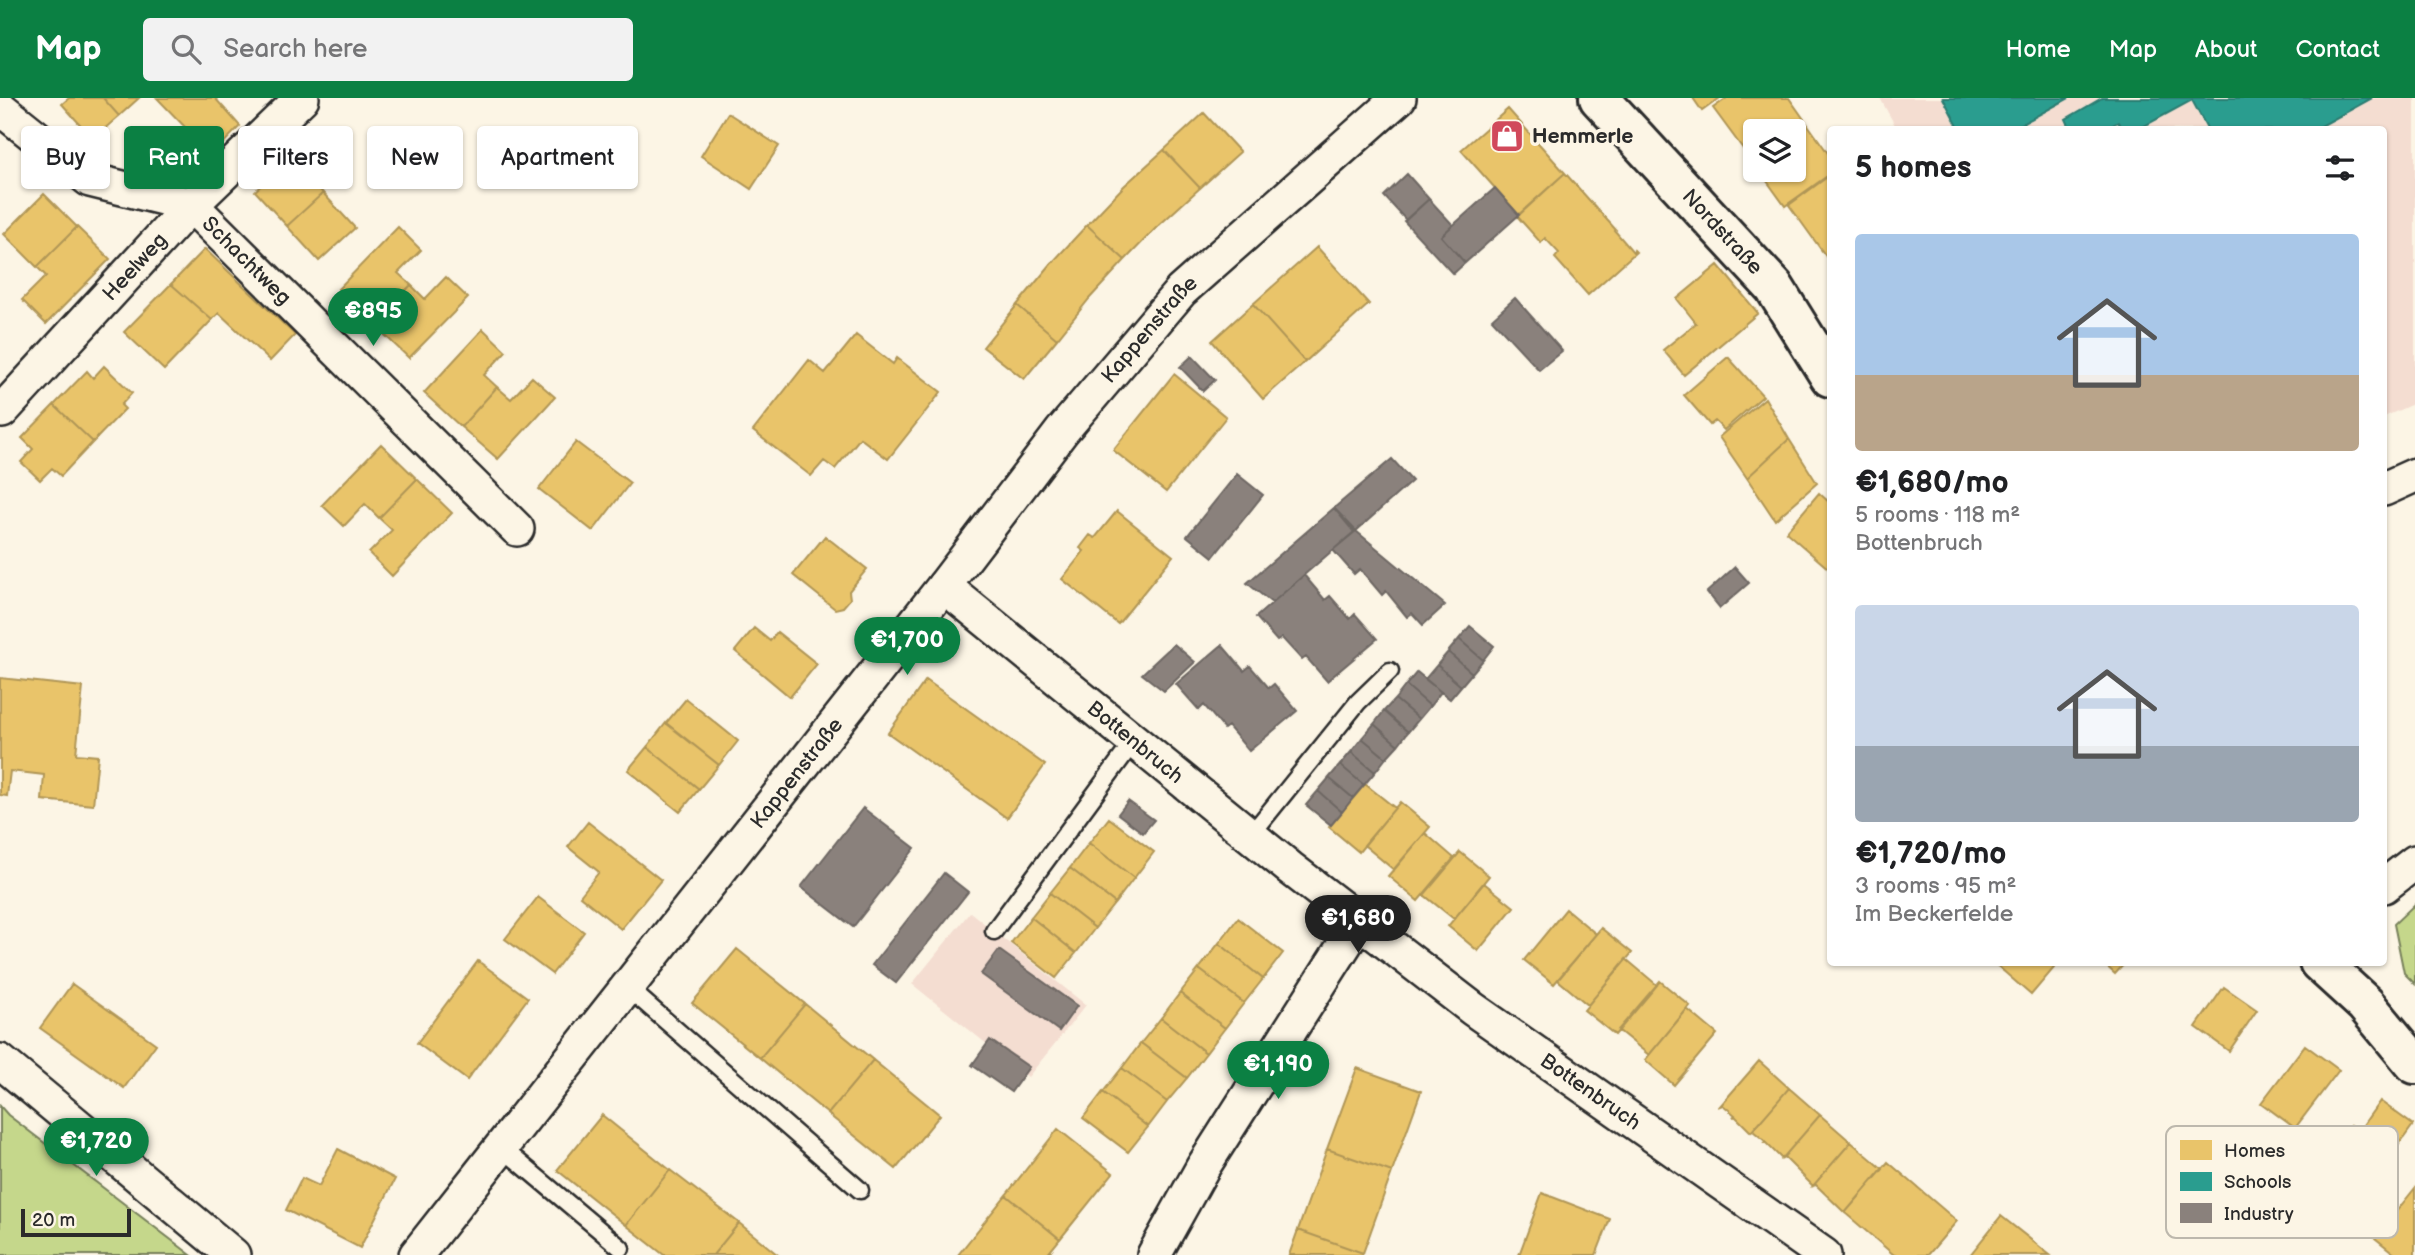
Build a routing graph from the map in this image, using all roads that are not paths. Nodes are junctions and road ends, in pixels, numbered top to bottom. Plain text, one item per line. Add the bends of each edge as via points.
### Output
1 (302, 98) edge
2 (1399, 98) edge
3 (1599, 98) edge
4 (0, 108) edge
5 (191, 205) junction
6 (1827, 372) edge
7 (2, 411) dead end
8 (2415, 475) edge
9 (2387, 488) edge
10 (517, 529) dead end
11 (944, 586) junction
12 (1390, 671) dead end
13 (1134, 741) junction
14 (1250, 836) junction
15 (2415, 862) edge
16 (2387, 884) edge
17 (1359, 922) junction
18 (994, 931) dead end
19 (2323, 966) edge
20 (627, 987) junction
21 (0, 1061) edge
22 (2415, 1064) edge
23 (502, 1147) junction
24 (860, 1189) dead end
25 (621, 1248) dead end
26 (233, 1255) edge
27 (416, 1255) edge
28 (1154, 1255) edge
29 (1824, 1255) edge

1 - 5 street, Heelweg
2 - 11 street, Kappenstraße via 1181,291 1062,431
3 - 6 street, Nordstraße via 1774,287
4 - 5 street, Schachtweg via 90,180
5 - 7 street, Heelweg
5 - 10 street, Schachtweg
8 - 9 street
11 - 13 street, Bottenbruch
11 - 20 street, Kappenstraße
12 - 14 lane via 1358,702
13 - 14 street, Bottenbruch
13 - 18 lane
14 - 17 street, Bottenbruch
15 - 16 street
17 - 28 street via 1203,1167
17 - 29 street, Bottenbruch via 1473,1009
19 - 22 street via 2365,1004
20 - 23 street, Kappenstraße
20 - 24 lane
21 - 26 street
23 - 25 lane
23 - 27 street, Kappenstraße

